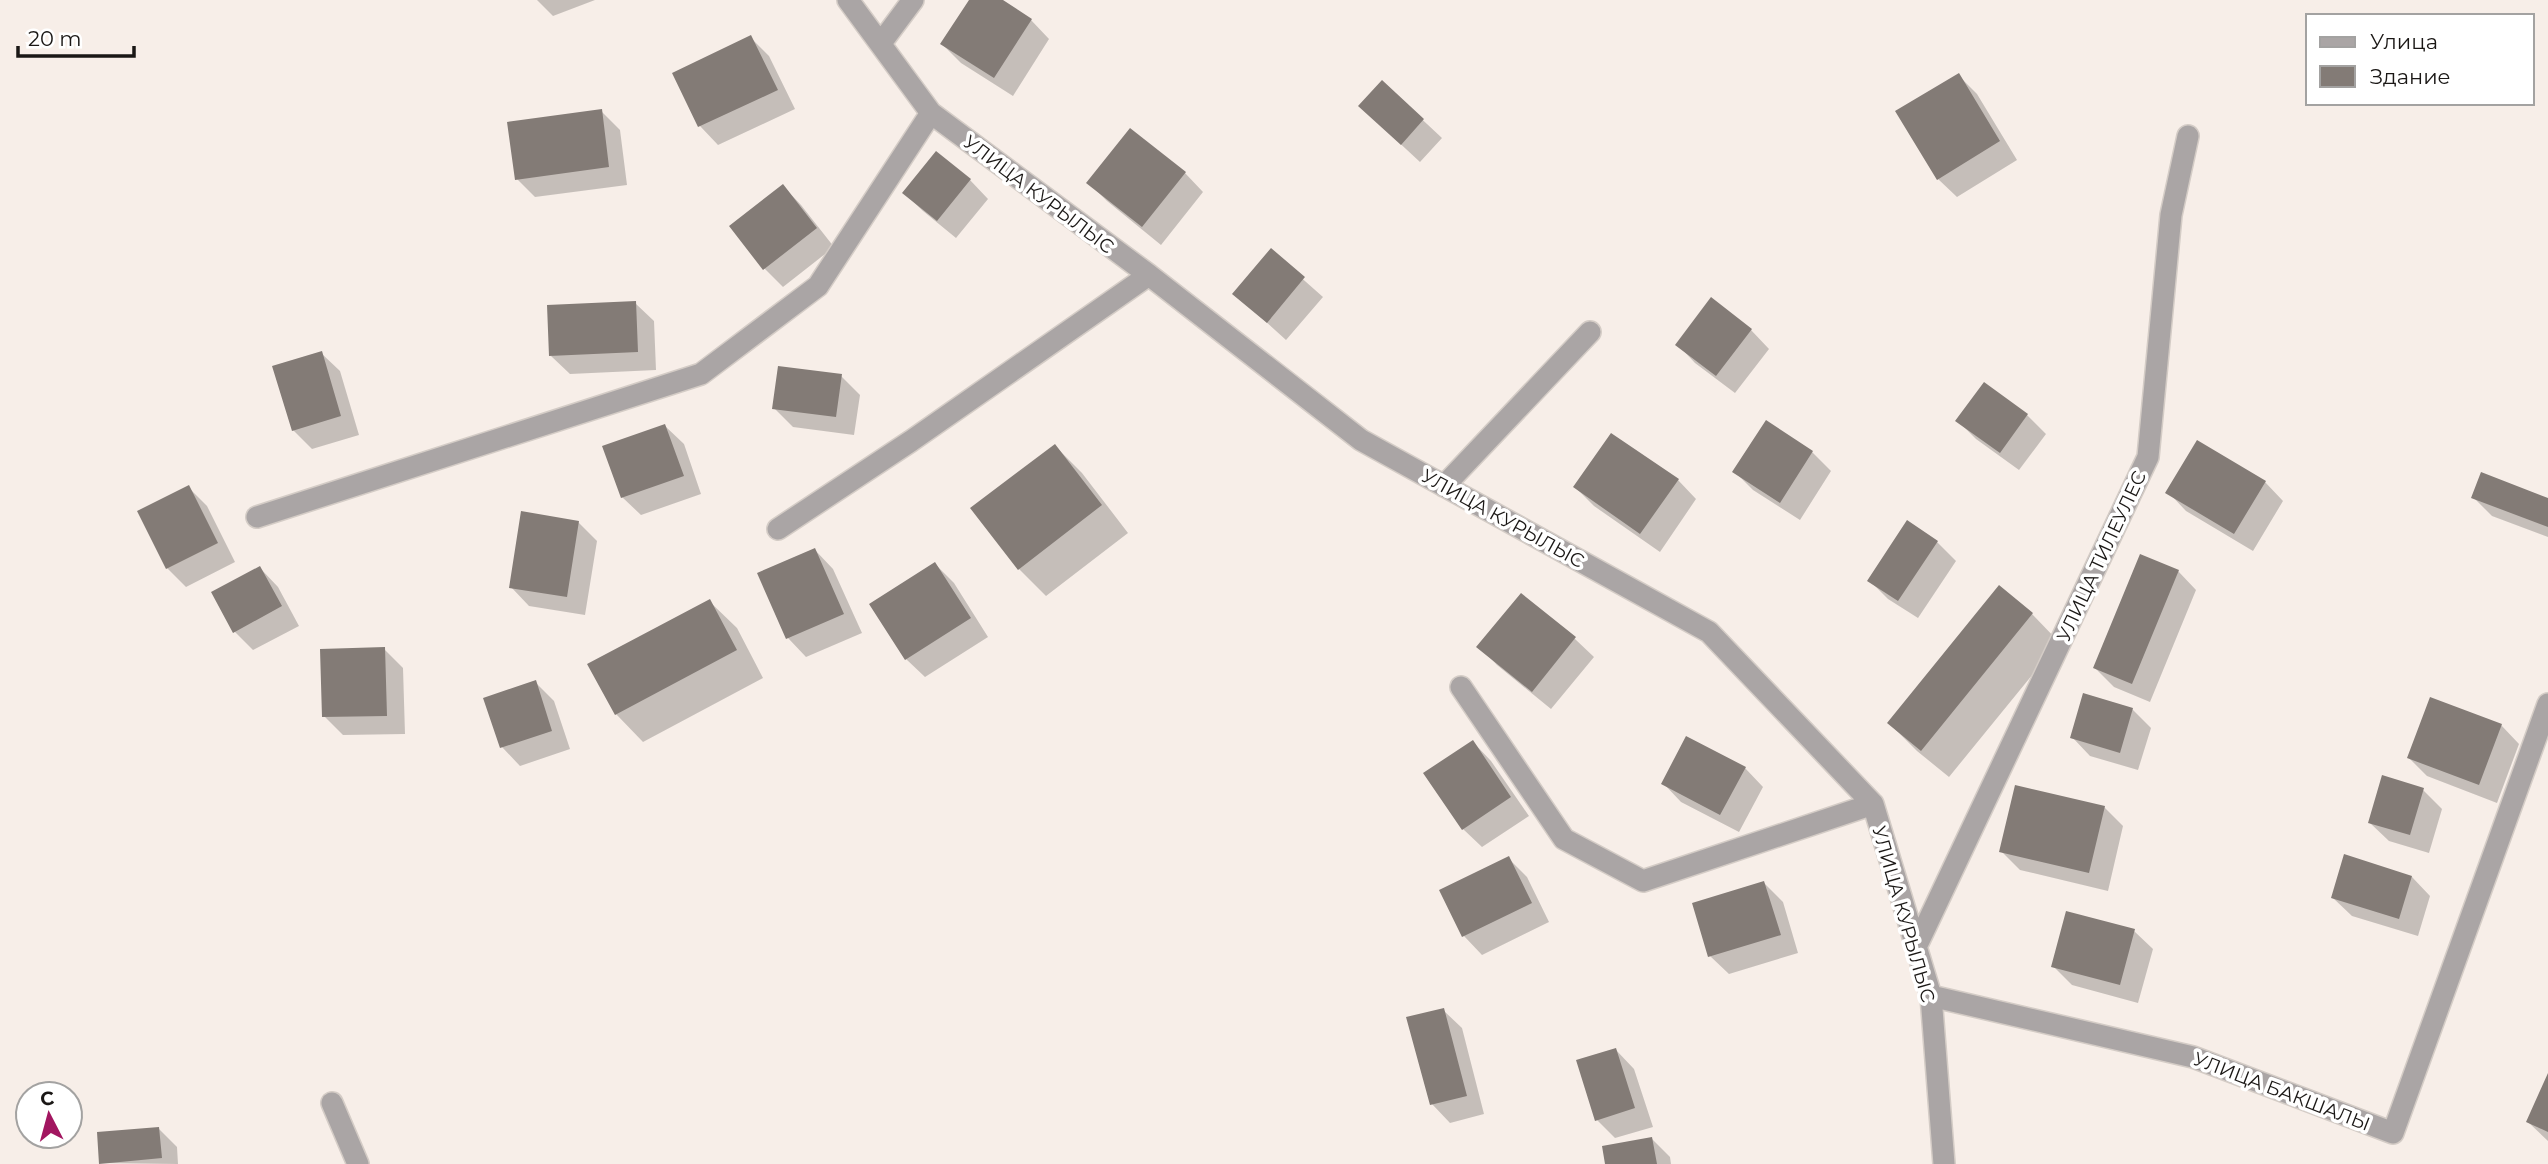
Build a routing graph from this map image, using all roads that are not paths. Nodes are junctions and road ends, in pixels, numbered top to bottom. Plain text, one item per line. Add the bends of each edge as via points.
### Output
1 (848, 0) edge
2 (913, 0) edge
3 (881, 43) junction
4 (931, 113) junction
5 (2188, 136) dead end
6 (1149, 275) junction
7 (1590, 332) dead end
8 (1444, 486) junction
9 (257, 517) dead end
10 (778, 529) dead end
11 (1461, 687) dead end
12 (2548, 704) edge
13 (1872, 804) junction
14 (1916, 947) junction
15 (1931, 996) junction
16 (332, 1102) dead end
17 (358, 1164) edge
18 (1944, 1164) edge

1 - 3 street, УЛИЦА КУРЫЛЫС
2 - 3 street
3 - 4 street, УЛИЦА КУРЫЛЫС
4 - 6 street, УЛИЦА КУРЫЛЫС
4 - 9 street via 818,286 701,374
5 - 14 street, УЛИЦА ТИЛЕУЛЕС via 2171,215 2148,457
6 - 8 street, УЛИЦА КУРЫЛЫС via 1361,440
6 - 10 street
7 - 8 street
8 - 13 street, УЛИЦА КУРЫЛЫС via 1709,632
11 - 13 street via 1564,839 1643,881
12 - 15 street, УЛИЦА БАКШАЛЫ via 2393,1133 2193,1056
13 - 14 street, УЛИЦА КУРЫЛЫС
14 - 15 street, УЛИЦА КУРЫЛЫС
15 - 18 street, УЛИЦА КУРЫЛЫС
16 - 17 street

